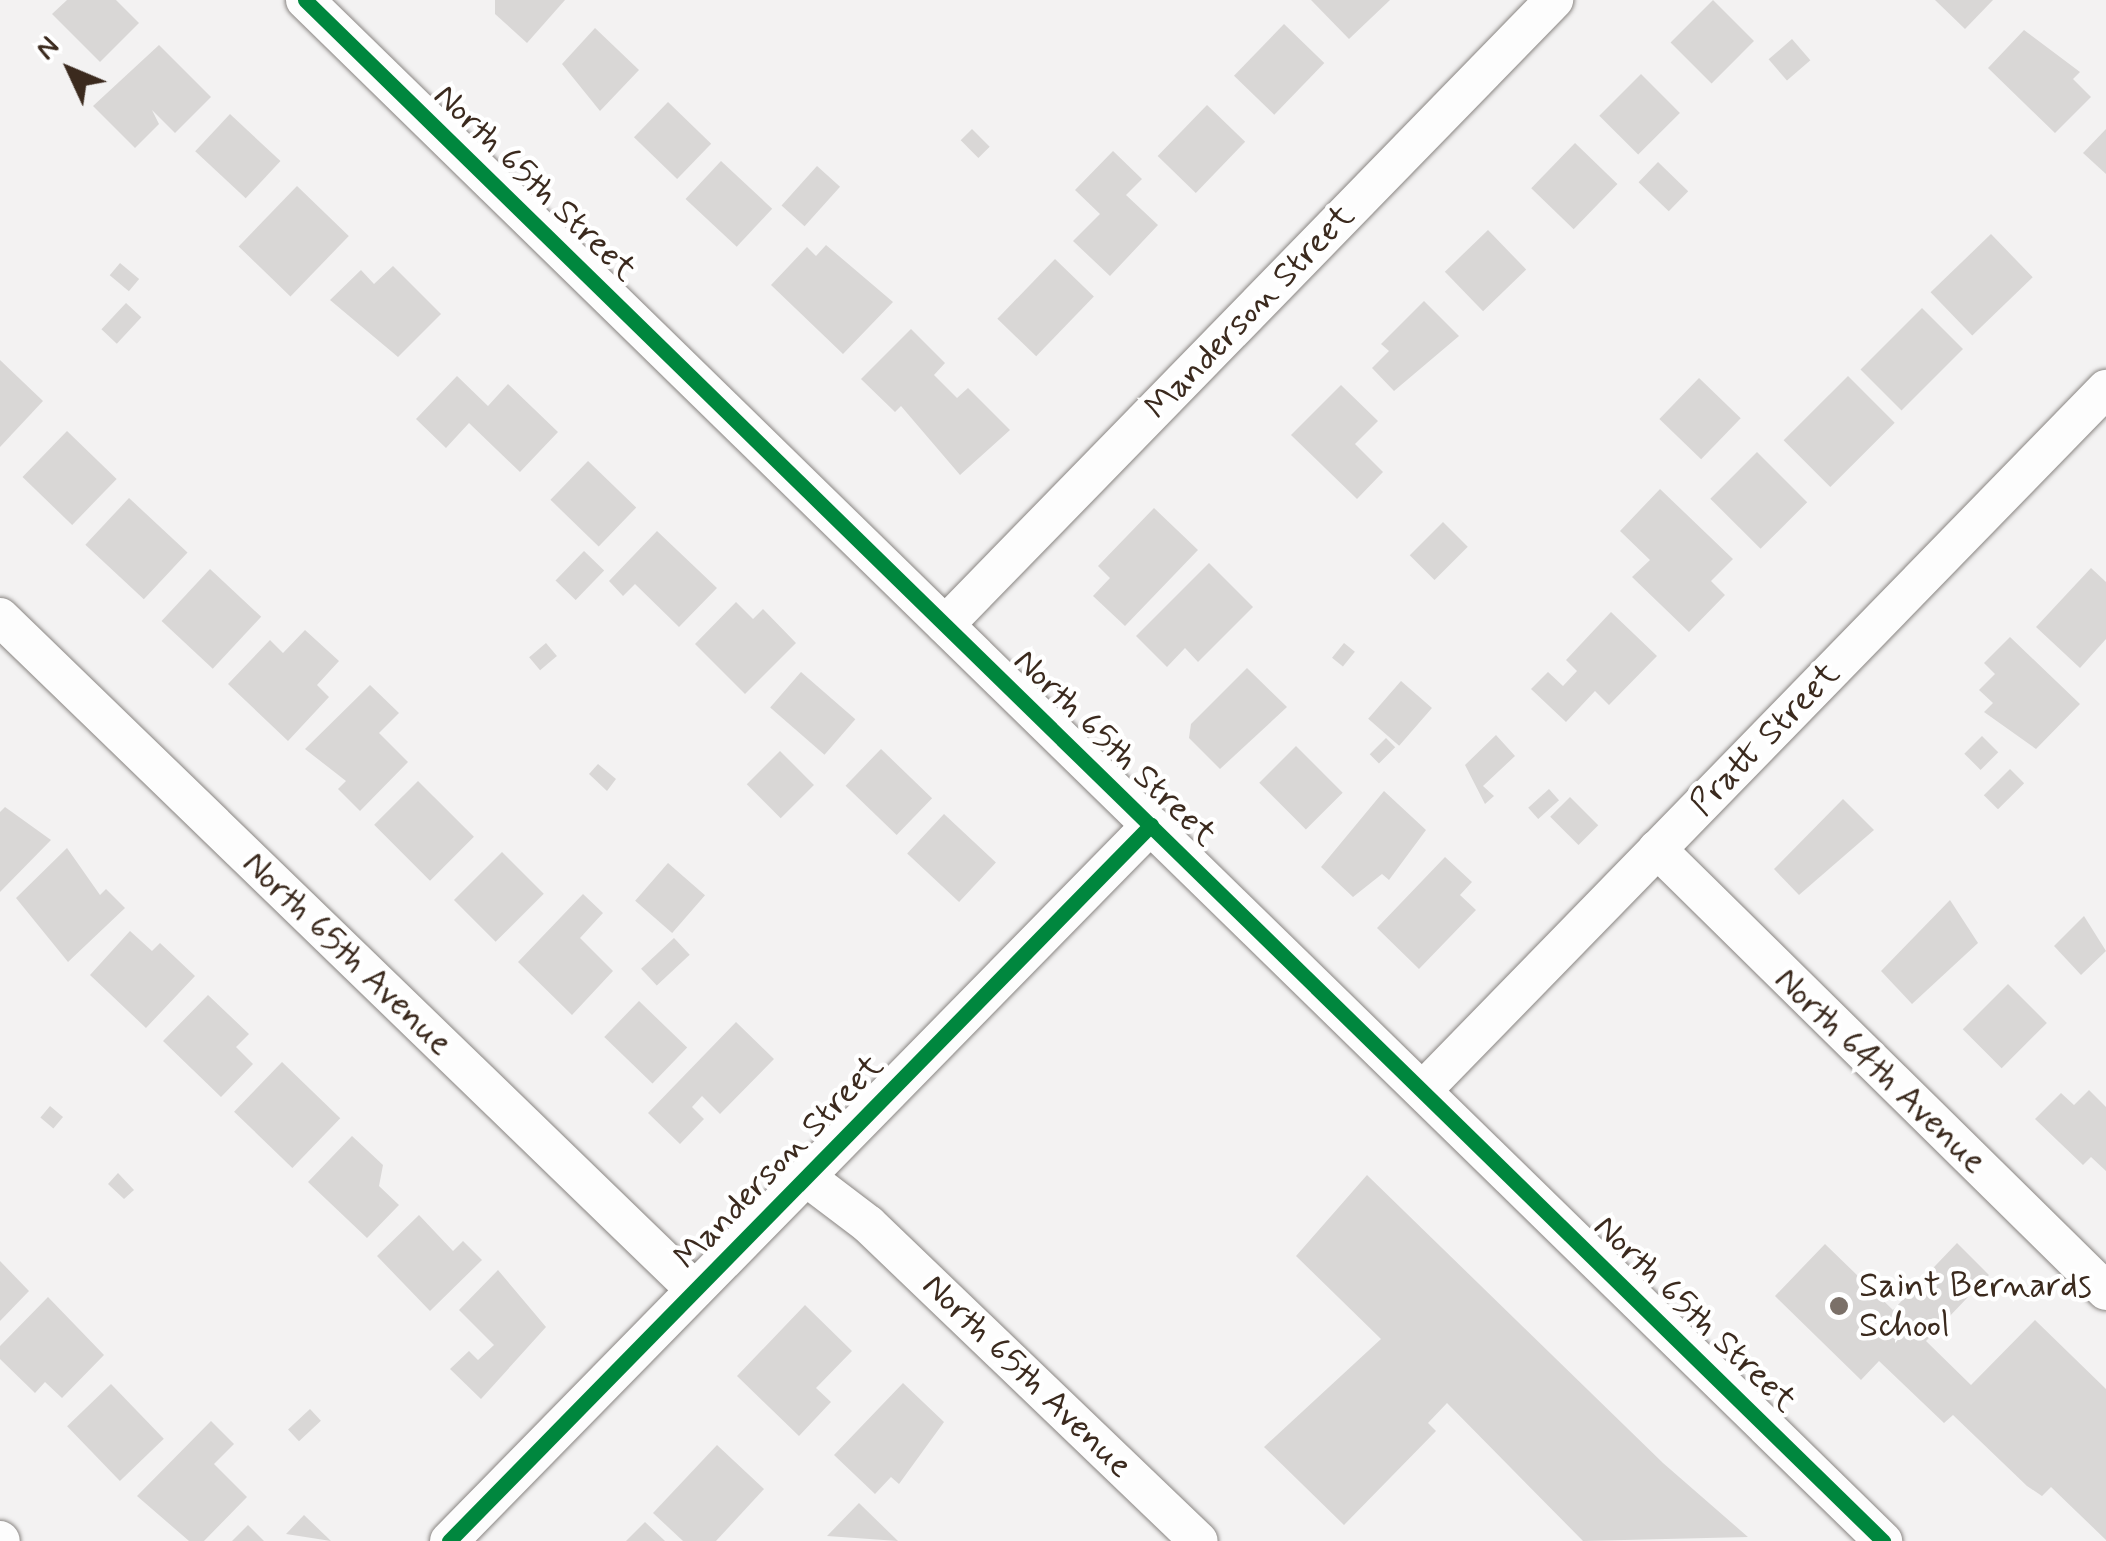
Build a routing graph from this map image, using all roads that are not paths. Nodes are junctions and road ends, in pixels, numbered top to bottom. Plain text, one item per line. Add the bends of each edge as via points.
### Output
1 (305, 0) edge
2 (1554, 0) edge
3 (2106, 389) edge
4 (0, 617) edge
5 (946, 625) junction
6 (1151, 825) junction
7 (1658, 849) junction
8 (1424, 1090) junction
9 (806, 1177) junction
10 (695, 1290) junction
11 (2106, 1291) edge
12 (449, 1541) edge
13 (1199, 1541) edge
14 (1883, 1541) edge

1 - 5 street, North 65th Street
2 - 5 street, Manderson Street
3 - 7 street, Pratt Street
4 - 10 street, North 65th Avenue
5 - 6 street, North 65th Street
6 - 8 street, North 65th Street
6 - 9 street, Manderson Street
7 - 8 street, Pratt Street
7 - 11 street, North 64th Avenue
8 - 14 street, North 65th Street
9 - 10 street, Manderson Street
9 - 13 street, North 65th Avenue via 868,1224
10 - 12 street, Manderson Street

